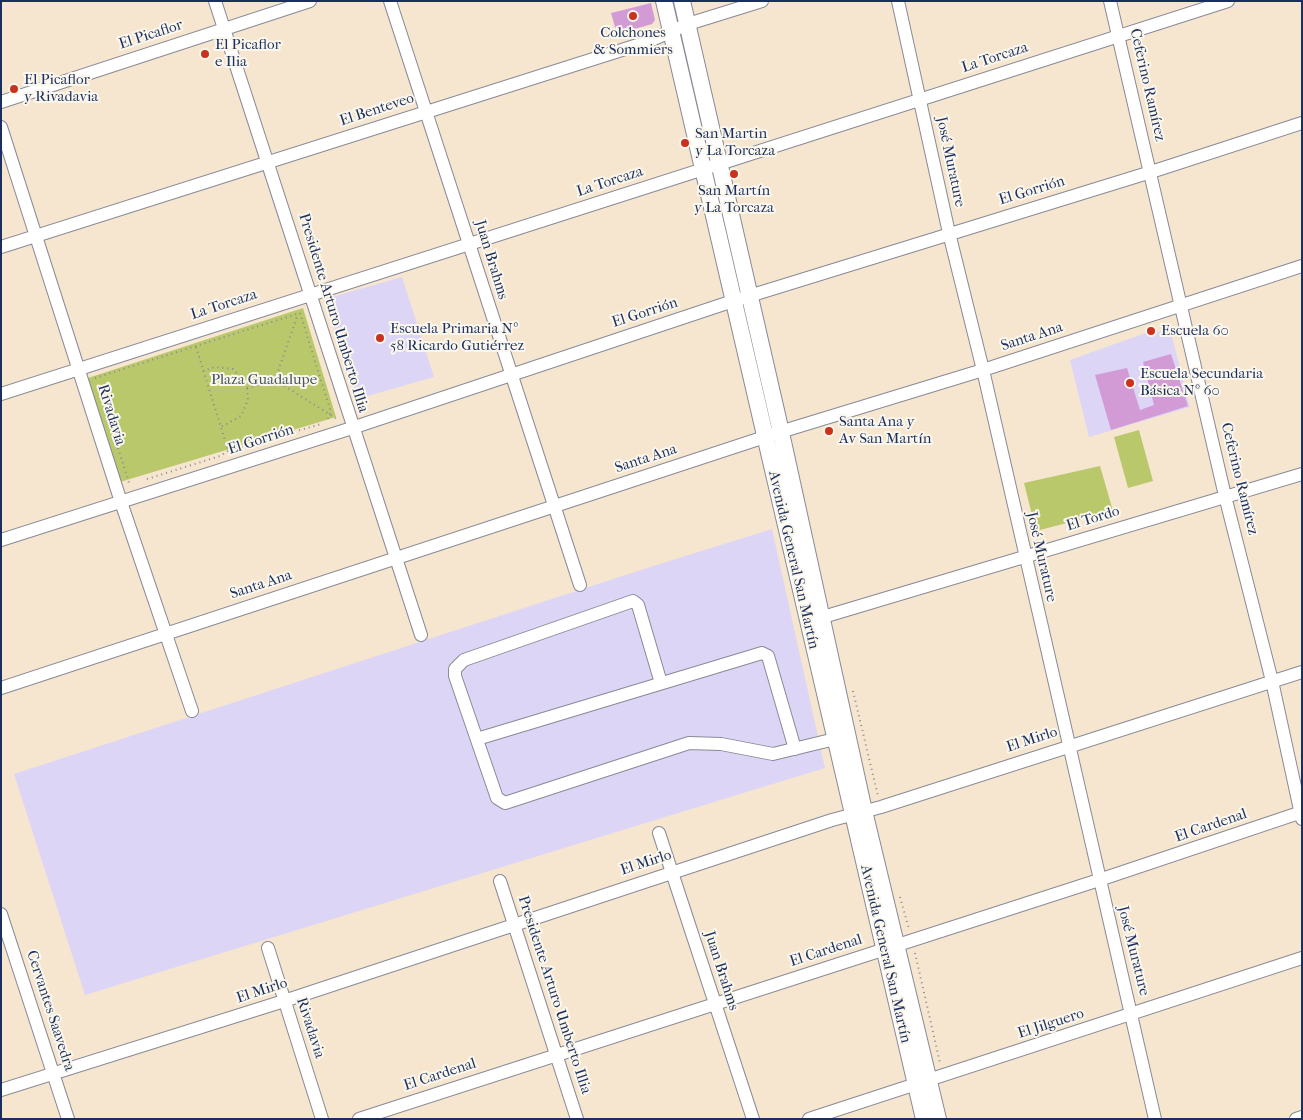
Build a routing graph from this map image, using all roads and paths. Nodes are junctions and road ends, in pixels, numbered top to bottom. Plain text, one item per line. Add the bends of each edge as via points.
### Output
1 (215, 1) edge
2 (310, 1) edge
3 (390, 1) edge
4 (664, 1) edge
5 (682, 1) edge
6 (762, 1) edge
7 (898, 1) edge
8 (1110, 1) edge
9 (1228, 1) edge
10 (688, 24) junction
11 (224, 29) junction
12 (670, 32) junction
13 (1119, 36) junction
14 (920, 99) junction
15 (1, 102) edge
16 (427, 111) junction
17 (1302, 123) edge
18 (1, 127) edge
19 (269, 162) junction
20 (718, 164) junction
21 (702, 168) junction
22 (1151, 172) junction
23 (949, 233) junction
24 (36, 235) junction
25 (470, 243) junction
26 (1, 247) edge
27 (1302, 266) edge
28 (311, 295) junction
29 (741, 299) junction
30 (1180, 305) junction
31 (316, 308) junction
32 (299, 314) junction
33 (192, 333) junction
34 (196, 346) junction
35 (983, 370) junction
36 (204, 371) junction
37 (510, 375) junction
38 (82, 376) junction
39 (275, 380) junction
40 (246, 388) junction
41 (1, 394) edge
42 (330, 415) junction
43 (221, 427) junction
44 (352, 428) junction
45 (773, 434) junction
46 (228, 451) junction
47 (1302, 474) edge
48 (139, 482) dead end
49 (130, 485) dead end
50 (117, 489) junction
51 (1225, 496) junction
52 (121, 502) junction
53 (556, 506) junction
54 (1, 540) edge
55 (1024, 557) junction
56 (395, 558) junction
57 (580, 585) dead end
58 (814, 620) junction
59 (166, 633) junction
60 (421, 635) dead end
61 (1302, 672) edge
62 (1272, 681) junction
63 (661, 683) junction
64 (1, 688) edge
65 (192, 712) dead end
66 (841, 737) junction
67 (477, 739) junction
68 (1069, 745) junction
69 (795, 749) junction
70 (858, 813) junction
71 (1301, 815) edge
72 (659, 833) dead end
73 (672, 871) junction
74 (1099, 880) junction
75 (500, 881) dead end
76 (1, 914) edge
77 (515, 923) junction
78 (890, 947) junction
79 (268, 948) dead end
80 (1302, 958) edge
81 (284, 1001) junction
82 (715, 1003) junction
83 (1133, 1014) junction
84 (556, 1054) junction
85 (53, 1073) junction
86 (922, 1082) junction
87 (1, 1090) edge
88 (1302, 1117) edge
89 (68, 1119) edge
90 (322, 1119) edge
91 (359, 1119) edge
92 (577, 1119) edge
93 (752, 1119) edge
94 (809, 1119) edge
95 (924, 1119) edge
96 (938, 1119) edge
97 (1155, 1119) edge
98 (1296, 1119) edge

1 - 11 street, Presidente Arturo Umberto Illia
2 - 11 street, El Picaflor
3 - 16 street, Juan Brahms
4 - 12 main road, Avenida General San Martín
5 - 10 main road, Avenida General San Martín
6 - 10 street, El Benteveo
7 - 14 street, José Murature
8 - 13 street, Ceferino Ramírez
9 - 13 street, La Torcaza
10 - 12 street, El Benteveo
10 - 20 main road, Avenida General San Martín
11 - 15 street, El Picaflor
11 - 19 street, Presidente Arturo Umberto Illia
12 - 16 street, El Benteveo
12 - 21 main road, Avenida General San Martín
13 - 14 street, La Torcaza
13 - 22 street, Ceferino Ramírez
14 - 20 street, La Torcaza
14 - 23 street, José Murature
16 - 19 street, El Benteveo
16 - 25 street, Juan Brahms
17 - 22 street, El Gorrión
18 - 24 street, Rivadavia
19 - 24 street, El Benteveo
19 - 28 street, Presidente Arturo Umberto Illia
20 - 21 street, La Torcaza
20 - 29 main road, Avenida General San Martín
21 - 25 street, La Torcaza
21 - 29 main road, Avenida General San Martín
22 - 23 street, El Gorrión
22 - 30 street, Ceferino Ramírez
23 - 29 street, El Gorrión
23 - 35 street, José Murature
24 - 26 street, El Benteveo
24 - 38 street, Rivadavia
25 - 28 street, La Torcaza
25 - 37 street, Juan Brahms
27 - 30 street, Santa Ana
28 - 31 street, Presidente Arturo Umberto Illia
28 - 33 street, La Torcaza
29 - 37 street, El Gorrión
29 - 45 main road, Avenida General San Martín
30 - 35 street, Santa Ana
30 - 51 street, Ceferino Ramírez
31 - 32 path
31 - 44 street, Presidente Arturo Umberto Illia
32 - 34 path
32 - 39 path
32 - 42 path
33 - 34 path
33 - 38 street, La Torcaza
34 - 36 path
34 - 38 path
35 - 45 street, Santa Ana
35 - 55 street, José Murature
36 - 40 path via 215,367 233,369 243,379
36 - 43 path
37 - 44 street, El Gorrión
37 - 53 street, Juan Brahms
38 - 41 street, La Torcaza
38 - 50 street, Rivadavia
39 - 40 path
39 - 42 path
40 - 43 path via 248,400 241,416
42 - 44 path
42 - 46 path via 327,422
43 - 46 path
44 - 52 street, El Gorrión
44 - 56 street, Presidente Arturo Umberto Illia
45 - 53 street, Santa Ana
45 - 58 main road, Avenida General San Martín
46 - 48 path
47 - 51 street, El Tordo
49 - 50 path
50 - 52 street, Rivadavia
51 - 55 street, El Tordo
51 - 62 street, Ceferino Ramírez
52 - 54 street, El Gorrión
52 - 59 street, Rivadavia
53 - 56 street, Santa Ana
53 - 57 street, Juan Brahms
55 - 58 street, El Tordo
55 - 68 street, José Murature
56 - 59 street, Santa Ana
56 - 60 street, Presidente Arturo Umberto Illia
58 - 66 main road, Avenida General San Martín
59 - 64 street, Santa Ana
59 - 65 street, Rivadavia
61 - 62 street, El Mirlo
62 - 68 street, El Mirlo
62 - 71 street, Ceferino Ramírez
63 - 67 street
63 - 67 street via 638,605 633,601 459,663 455,676
63 - 69 street via 766,653
66 - 69 street
66 - 70 main road, Avenida General San Martín
67 - 69 street via 497,798 505,803 689,743 721,744 773,754
68 - 70 street, El Mirlo
68 - 74 street, José Murature
70 - 73 street, El Mirlo
70 - 78 main road, Avenida General San Martín
71 - 74 street, El Cardenal
72 - 73 street, Juan Brahms
73 - 77 street, El Mirlo
73 - 82 street, Juan Brahms
74 - 78 street, El Cardenal
74 - 83 street, José Murature
75 - 77 street, Presidente Arturo Umberto Illia
76 - 85 street, Cervantes Saavedra
77 - 81 street, El Mirlo
77 - 84 street, Presidente Arturo Umberto Illia
78 - 82 street, El Cardenal
78 - 86 main road, Avenida General San Martín
79 - 81 street, Rivadavia
80 - 83 street, El Jilguero
81 - 85 street, El Mirlo
81 - 90 street, Rivadavia
82 - 84 street, El Cardenal
82 - 93 street, Juan Brahms
83 - 86 street, El Jilguero
83 - 97 street, José Murature
84 - 91 street, El Cardenal
84 - 92 street, Presidente Arturo Umberto Illia
85 - 87 street, El Mirlo
85 - 89 street, Cervantes Saavedra
86 - 94 street, El Jilguero
86 - 95 main road, Avenida General San Martín
86 - 96 main road, Avenida General San Martín
88 - 98 street

